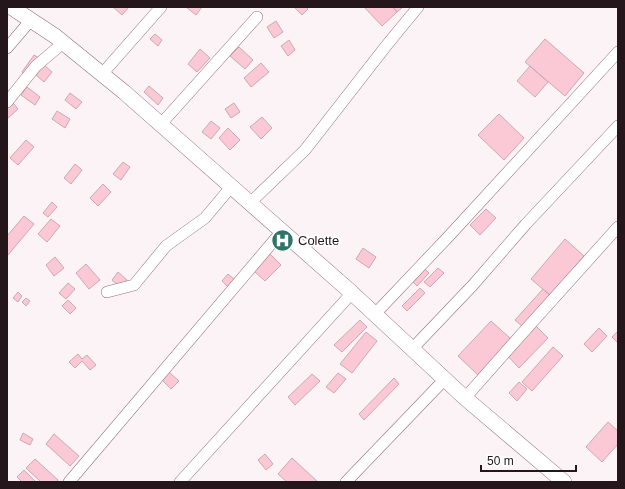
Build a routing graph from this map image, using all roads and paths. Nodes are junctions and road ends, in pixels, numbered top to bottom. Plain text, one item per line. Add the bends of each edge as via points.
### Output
1 (11, 7) edge
2 (161, 7) edge
3 (418, 7) edge
4 (257, 17) dead end
5 (31, 20) junction
6 (64, 43) junction
7 (7, 48) edge
8 (618, 52) edge
9 (102, 74) junction
10 (7, 102) edge
11 (160, 124) junction
12 (618, 126) edge
13 (232, 187) junction
14 (250, 204) junction
15 (618, 227) edge
16 (282, 231) junction
17 (108, 292) dead end
18 (352, 293) junction
19 (375, 314) junction
20 (412, 349) junction
21 (445, 379) junction
22 (465, 398) junction
23 (69, 482) edge
24 (180, 482) edge
25 (346, 482) edge
26 (564, 482) edge

1 - 5 main road
2 - 9 street
3 - 14 street via 305,150
4 - 11 street
5 - 6 main road
5 - 7 street
6 - 9 main road
6 - 10 street via 36,66
8 - 19 street
9 - 11 main road
11 - 13 main road
12 - 20 street
13 - 14 main road
13 - 17 street via 205,218 166,246 134,285
14 - 16 main road
15 - 22 street
16 - 18 main road
16 - 23 street
18 - 19 main road
18 - 24 street
19 - 20 main road
20 - 21 main road
21 - 22 main road
21 - 25 street
22 - 26 main road

